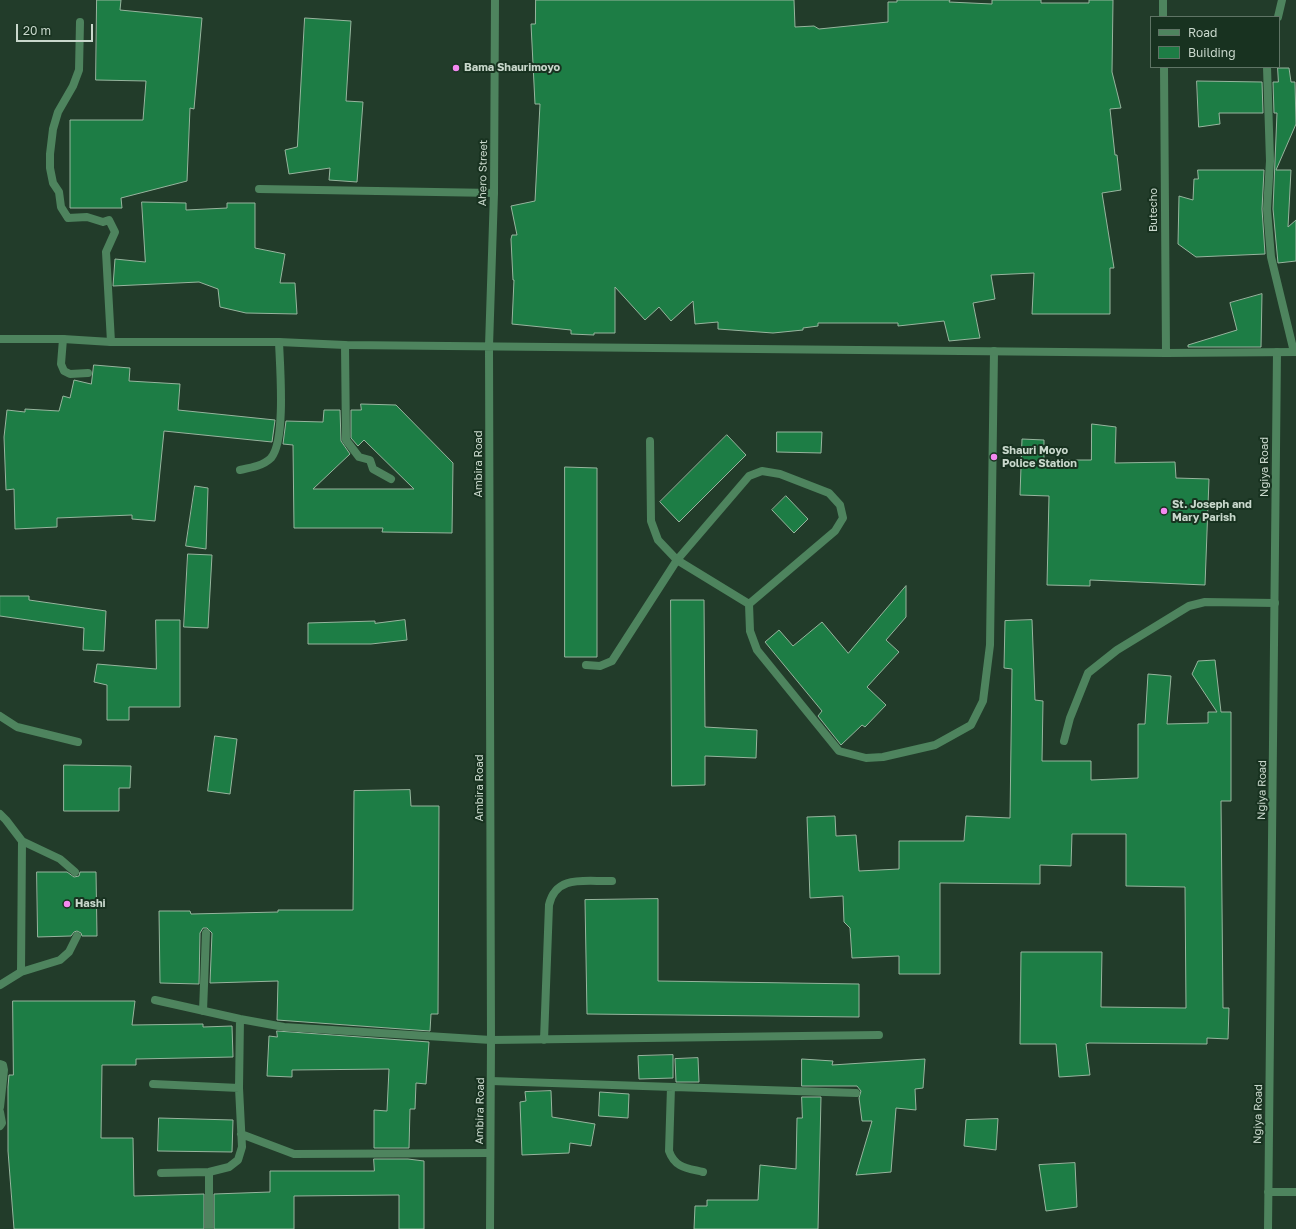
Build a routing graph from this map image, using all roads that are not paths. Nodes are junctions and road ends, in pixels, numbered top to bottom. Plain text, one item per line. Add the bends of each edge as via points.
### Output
1 (495, 0) edge
2 (1163, 0) edge
3 (1282, 0) edge
4 (1163, 16) edge
5 (1278, 16) edge
6 (80, 22) dead end
7 (1164, 68) edge
8 (1267, 68) edge
9 (259, 189) dead end
10 (494, 193) junction
11 (0, 339) edge
12 (63, 339) junction
13 (111, 342) junction
14 (279, 342) junction
15 (344, 345) junction
16 (489, 346) junction
17 (994, 351) junction
18 (1277, 352) junction
19 (1295, 352) edge
20 (1166, 353) junction
21 (88, 373) dead end
22 (650, 441) dead end
23 (240, 470) dead end
24 (391, 479) dead end
25 (678, 560) junction
26 (1275, 603) junction
27 (750, 604) junction
28 (586, 665) dead end
29 (0, 716) edge
30 (1064, 741) dead end
31 (78, 742) dead end
32 (0, 814) edge
33 (22, 841) junction
34 (75, 872) dead end
35 (612, 881) dead end
36 (206, 933) dead end
37 (77, 936) dead end
38 (21, 972) junction
39 (0, 985) edge
40 (155, 1000) dead end
41 (203, 1011) junction
42 (240, 1019) junction
43 (879, 1035) dead end
44 (491, 1040) junction
45 (544, 1040) junction
46 (0, 1064) edge
47 (491, 1081) junction
48 (153, 1084) dead end
49 (671, 1087) junction
50 (238, 1088) junction
51 (856, 1093) dead end
52 (0, 1106) edge
53 (0, 1112) edge
54 (0, 1126) edge
55 (241, 1134) junction
56 (490, 1153) junction
57 (209, 1172) junction
58 (703, 1172) dead end
59 (161, 1173) dead end
60 (1268, 1192) junction
61 (1296, 1192) edge
62 (208, 1229) edge
63 (490, 1229) edge
64 (1268, 1229) edge

1 - 10 street, Ahero Street
2 - 4 street
3 - 5 street
6 - 13 street via 79,70 58,112 53,129 50,168 53,183 59,192 61,207 68,218 87,217 103,222 109,220 113,225 115,232 106,252
7 - 20 street, Butecho
8 - 19 street via 1270,161 1267,209 1271,257
9 - 10 street
10 - 16 street, Ahero Street
11 - 12 street
12 - 13 street
12 - 21 street via 61,364 64,371 70,374
13 - 14 street
14 - 15 street
14 - 23 street via 280,432 277,449 263,463
15 - 16 street
15 - 24 street via 346,440 359,457 370,460 373,469
16 - 17 street
16 - 44 street, Ambira Road
17 - 20 street
17 - 27 street via 990,645 983,701 971,725 935,744 883,757 866,758 838,751 757,650 750,631
18 - 19 street
18 - 20 street
18 - 26 street, Ngiya Road
22 - 25 street via 651,521 658,540
25 - 27 street
25 - 27 street via 749,476 762,471 780,474 828,492 840,505 843,518 835,531
25 - 28 street via 612,661 600,666
26 - 30 street via 1205,602 1189,606 1117,650 1088,673
26 - 60 street, Ngiya Road
29 - 31 street via 17,727
32 - 33 street
33 - 34 street via 60,859
33 - 38 street
35 - 45 street via 569,882 559,886 551,894
36 - 41 street
37 - 38 street via 69,952 60,960
38 - 39 street
40 - 41 street
41 - 42 street
42 - 44 street via 284,1027
42 - 50 street
43 - 45 street
44 - 45 street
44 - 47 street, Ambira Road
46 - 52 street via 4,1070
47 - 49 street
47 - 56 street, Ambira Road
48 - 50 street
49 - 51 street
49 - 58 street via 669,1151 673,1160 682,1166
50 - 55 street
53 - 54 street
55 - 56 street via 294,1154
55 - 57 street via 242,1147 238,1160 229,1168
56 - 63 street, Ambira Road
57 - 59 street
57 - 62 street
60 - 61 street
60 - 64 street, Ngiya Road

